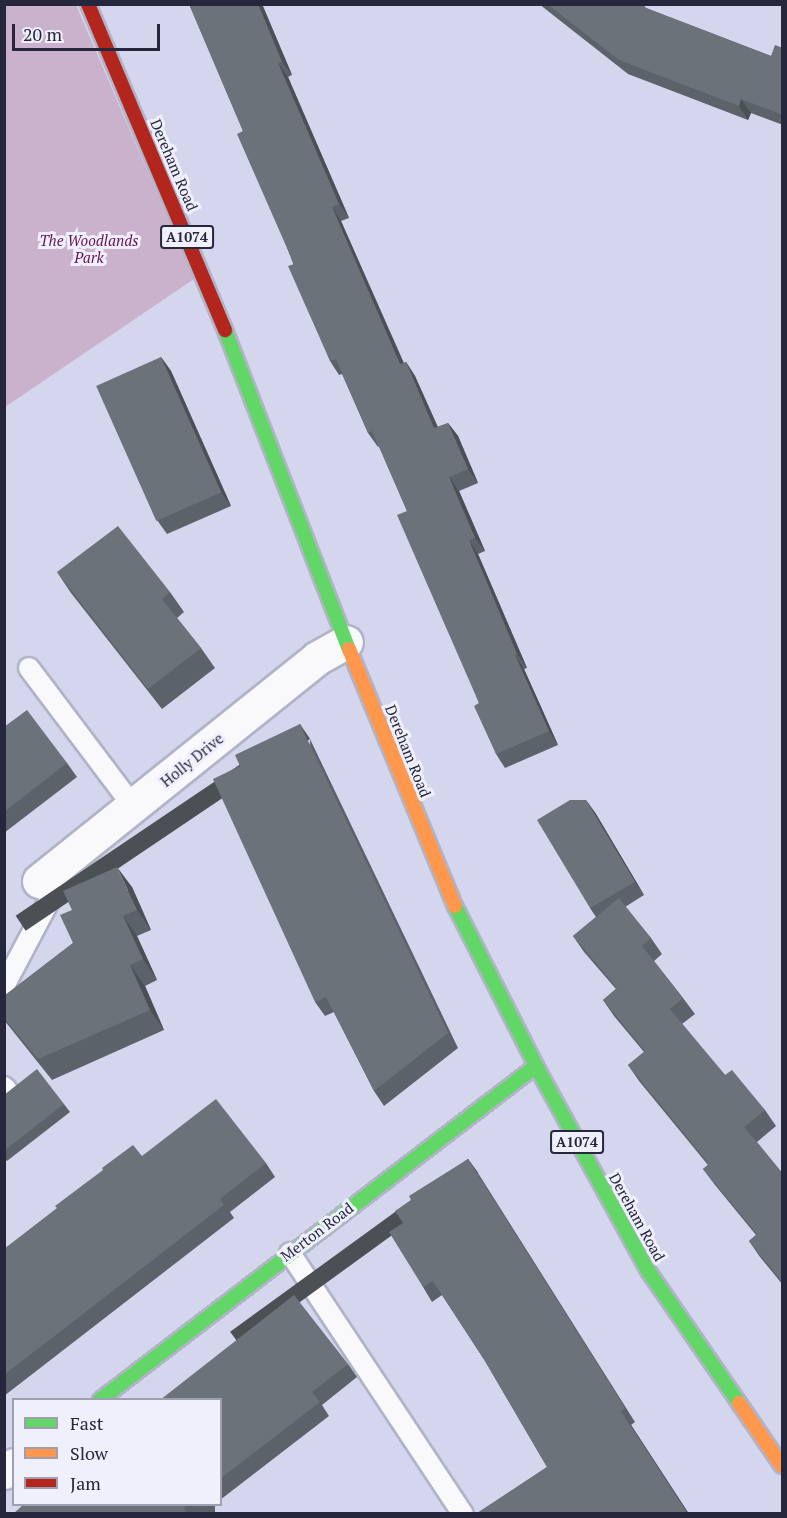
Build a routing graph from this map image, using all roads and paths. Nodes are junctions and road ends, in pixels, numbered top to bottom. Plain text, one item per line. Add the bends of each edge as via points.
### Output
1 (88, 4) edge
2 (346, 642) junction
3 (29, 668) dead end
4 (133, 806) junction
5 (50, 873) joint
6 (4, 986) edge
7 (536, 1066) junction
8 (290, 1253) junction
9 (103, 1398) edge
10 (783, 1466) edge
11 (463, 1514) edge

1 - 2 main road, Dereham Road / A1074 via 209,290
2 - 4 street, Holly Drive via 317,658
2 - 7 main road, Dereham Road / A1074 via 447,891
3 - 4 lane
4 - 5 street, Holly Drive
5 - 6 lane via 49,901
7 - 8 main road, Merton Road
7 - 10 main road, Dereham Road / A1074 via 649,1272
8 - 9 main road, Merton Road
8 - 11 lane

